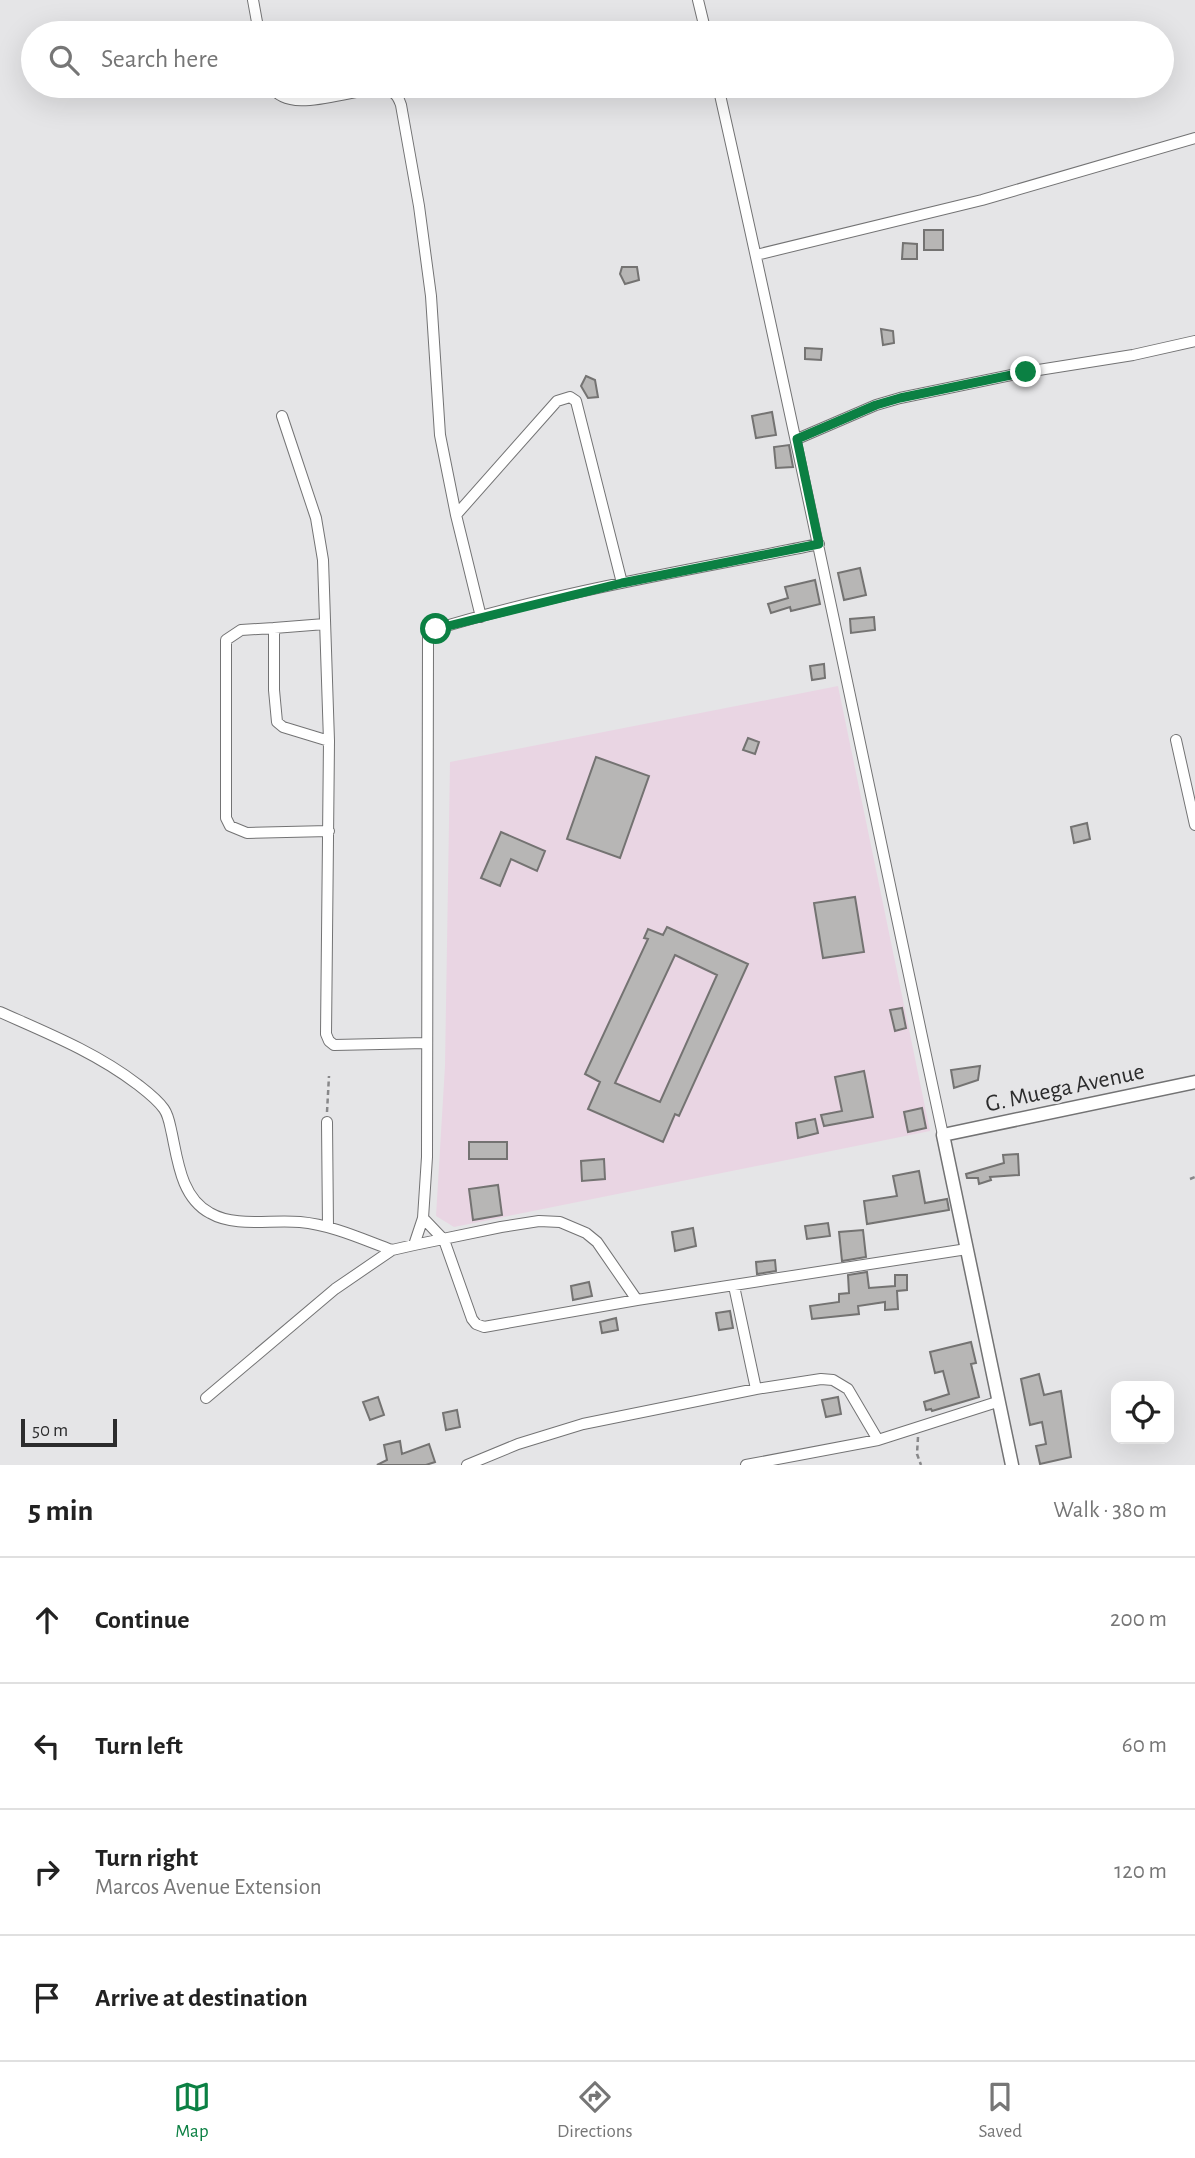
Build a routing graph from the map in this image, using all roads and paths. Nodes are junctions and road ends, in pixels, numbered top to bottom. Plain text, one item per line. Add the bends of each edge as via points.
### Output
1 (253, 0) edge
2 (698, 0) edge
3 (257, 21) edge
4 (703, 21) edge
5 (290, 98) edge
6 (321, 98) edge
7 (398, 98) edge
8 (721, 98) edge
9 (1195, 138) edge
10 (756, 255) junction
11 (1195, 341) edge
12 (282, 416) dead end
13 (797, 439) junction
14 (456, 515) junction
15 (819, 544) junction
16 (622, 583) junction
17 (481, 617) junction
18 (326, 624) junction
19 (274, 628) junction
20 (1176, 740) dead end
21 (329, 741) junction
22 (1195, 825) edge
23 (329, 831) junction
24 (0, 1012) edge
25 (426, 1043) junction
26 (329, 1076) dead end
27 (1195, 1082) edge
28 (327, 1122) joint
29 (943, 1135) junction
30 (423, 1218) junction
31 (328, 1227) junction
32 (444, 1240) junction
33 (414, 1245) junction
34 (967, 1249) junction
35 (392, 1250) junction
36 (734, 1286) junction
37 (637, 1300) junction
38 (756, 1389) junction
39 (206, 1398) dead end
40 (997, 1402) junction
41 (918, 1427) junction
42 (878, 1440) junction
43 (467, 1465) edge
44 (746, 1465) edge
45 (921, 1465) edge
46 (1012, 1465) edge

1 - 3 street
2 - 4 street
5 - 6 street
7 - 14 street via 426,258 440,435
8 - 10 street
9 - 10 street via 982,200
10 - 13 street
11 - 13 street via 900,398
12 - 18 street via 322,543
13 - 15 street
14 - 16 street via 557,401 570,397 576,401
14 - 17 street
15 - 16 street
15 - 29 street
16 - 17 street
17 - 25 street via 436,629 427,644
18 - 19 street
18 - 21 street
19 - 21 street via 277,722
19 - 23 street via 241,631 226,640 226,818 230,826 247,833
20 - 22 street
21 - 23 street
23 - 25 street via 329,1041 344,1046
24 - 31 street via 87,1050 155,1098 166,1110 190,1195 212,1215
25 - 30 street
26 - 28 path
27 - 29 street, G. Muega Avenue
28 - 31 street
29 - 34 street
30 - 32 street
30 - 33 street
31 - 35 street
32 - 33 street
32 - 37 street via 501,1227 560,1222 597,1242
32 - 37 street via 472,1320 484,1327
33 - 35 street
34 - 36 street
34 - 40 street
35 - 39 street via 335,1289
36 - 37 street
36 - 38 street
38 - 42 street via 821,1379 839,1382 852,1394
38 - 43 street via 583,1424
40 - 41 street
40 - 46 street
41 - 42 street
41 - 45 path
42 - 44 street

